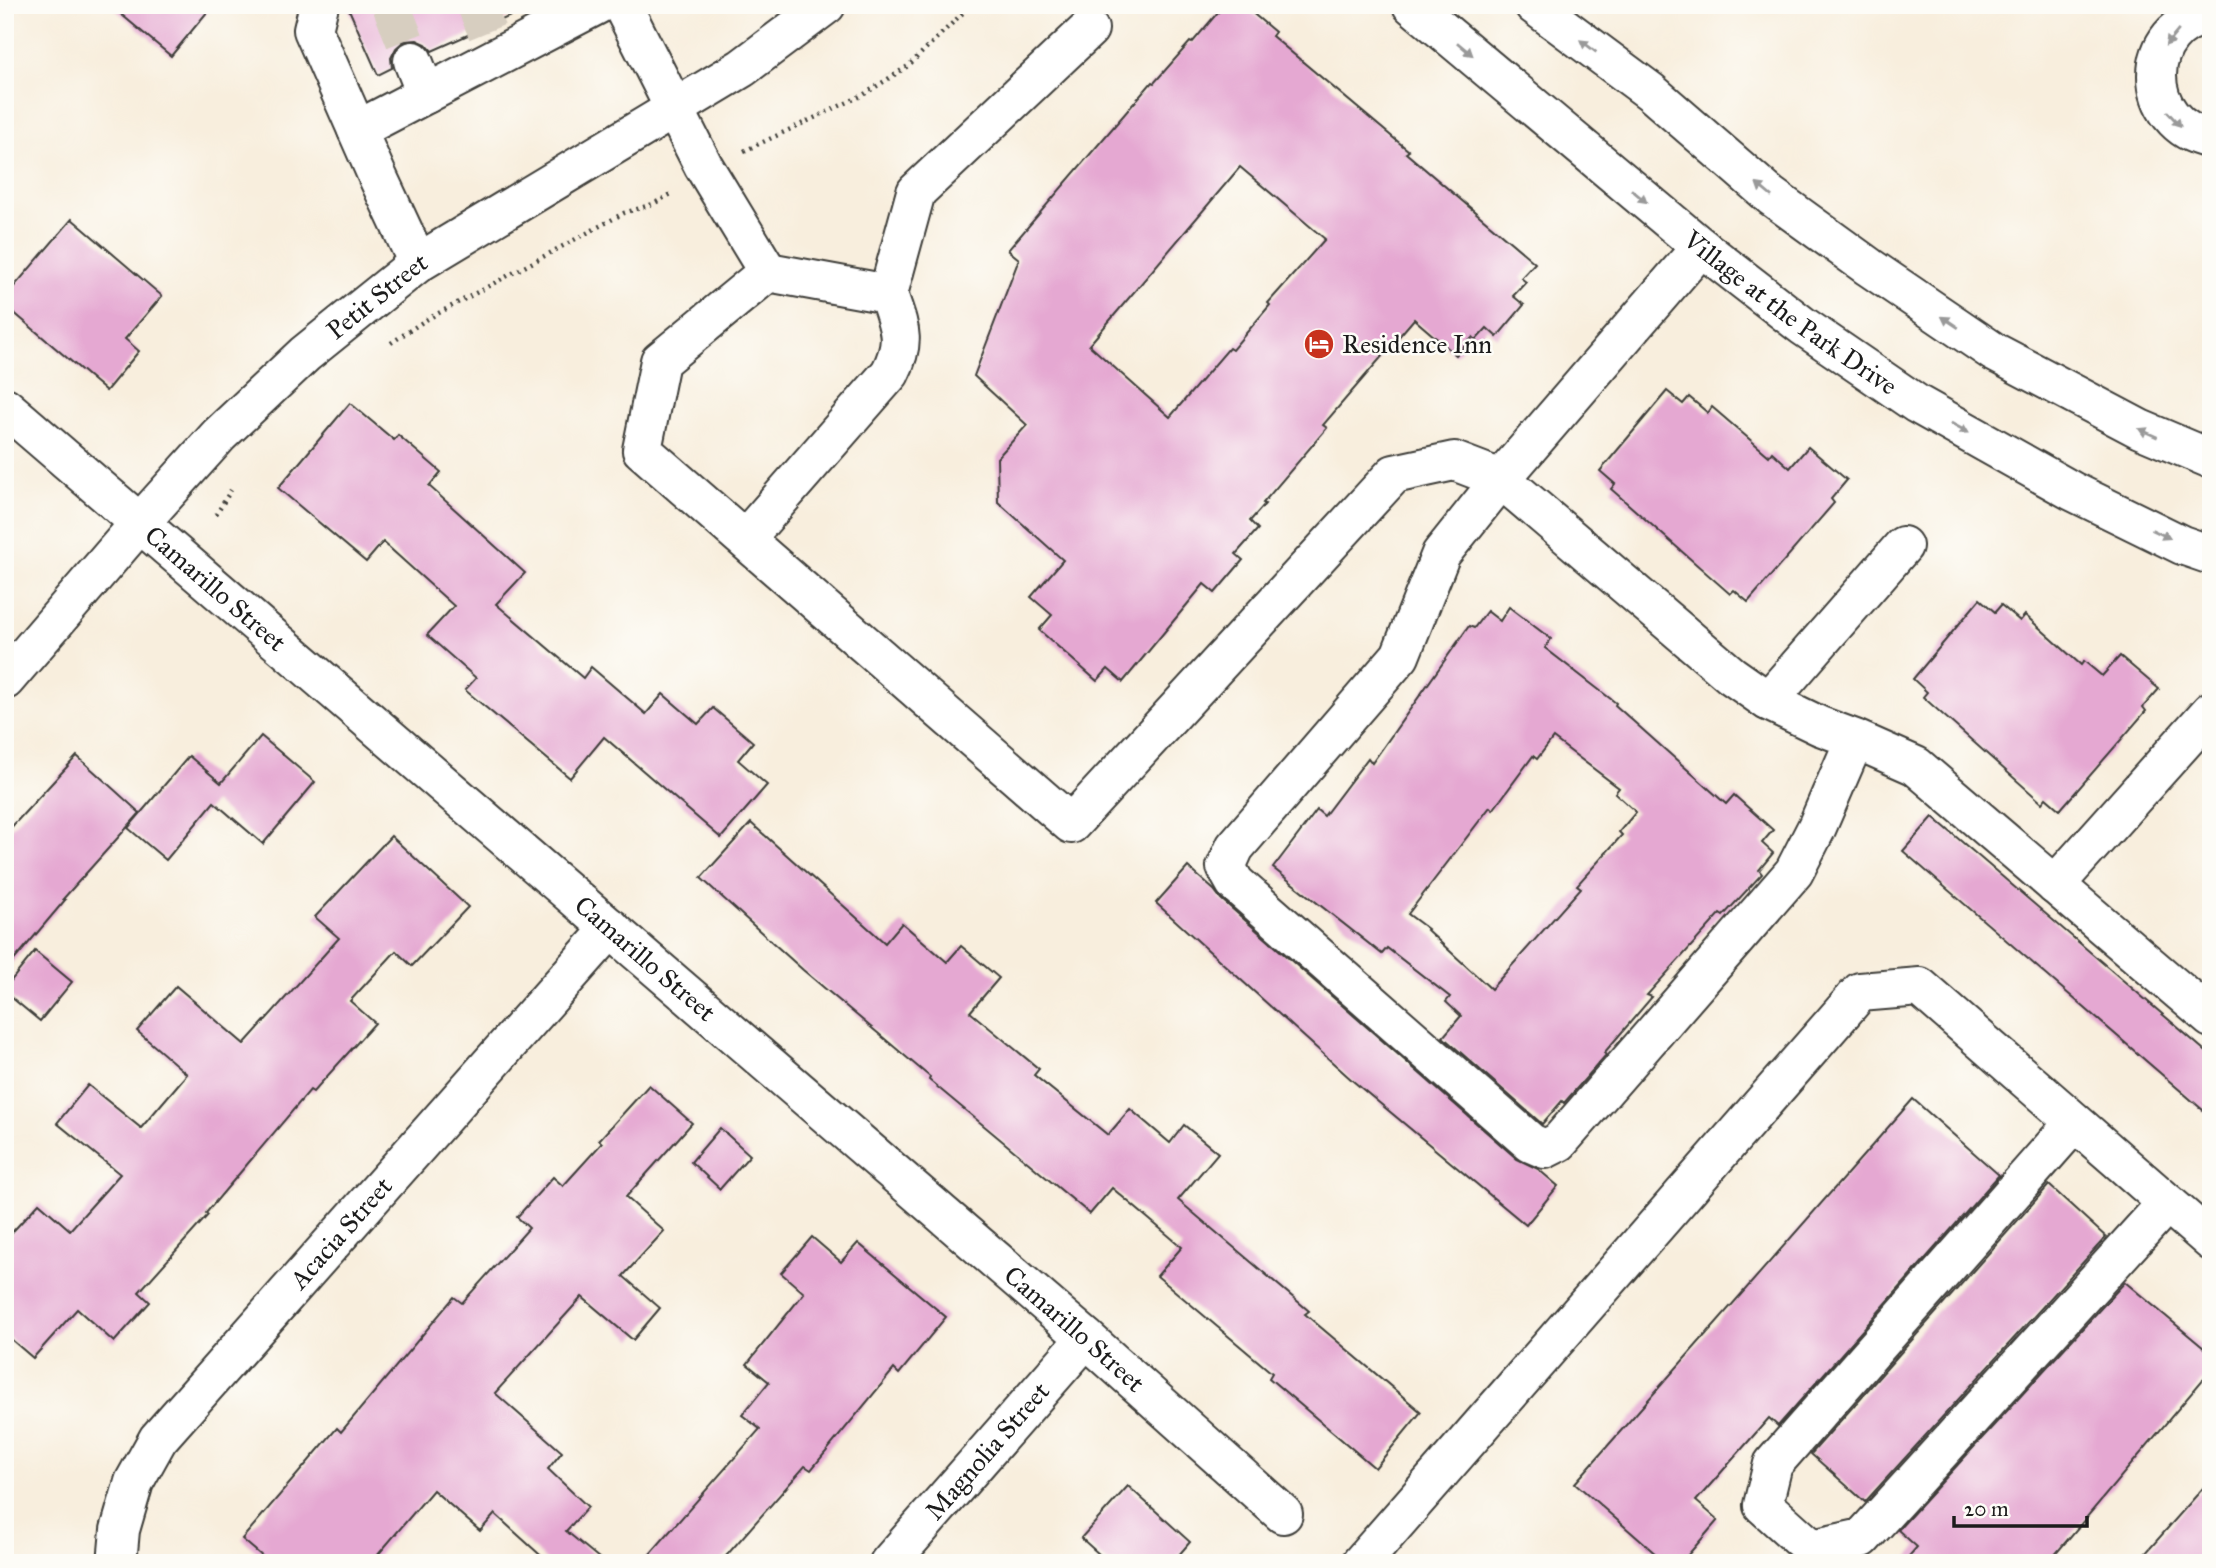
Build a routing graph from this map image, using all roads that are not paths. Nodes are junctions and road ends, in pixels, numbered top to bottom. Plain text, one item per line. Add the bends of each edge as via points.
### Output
1 (319, 5) edge
2 (597, 5) edge
3 (622, 5) edge
4 (826, 5) edge
5 (1412, 5) edge
6 (1534, 5) edge
7 (2211, 15) edge
8 (1089, 29) dead end
9 (674, 111) junction
10 (357, 130) junction
11 (2211, 139) edge
12 (1700, 247) junction
13 (418, 263) junction
14 (768, 272) junction
15 (888, 293) junction
16 (5, 407) edge
17 (2211, 459) edge
18 (1502, 479) junction
19 (139, 524) junction
20 (745, 539) junction
21 (1903, 546) dead end
22 (2211, 555) edge
23 (5, 680) edge
24 (1768, 701) junction
25 (2211, 712) edge
26 (1855, 739) junction
27 (2055, 885) junction
28 (611, 928) junction
29 (2211, 1018) edge
30 (2074, 1122) junction
31 (2167, 1203) junction
32 (2211, 1241) edge
33 (1086, 1338) junction
34 (1283, 1514) dead end
35 (117, 1563) edge
36 (888, 1563) edge
37 (1362, 1563) edge

1 - 10 street via 313,30
2 - 10 street via 420,78
3 - 9 street
4 - 9 street, Petit Street via 743,68
5 -> 12 street, Village at the Park Drive
17 -> 6 street via 2140,429 1994,352 1771,196 1651,92
7 -> 11 street via 2192,20 2173,35 2160,56 2156,81 2169,115 2187,131
8 - 15 street via 916,192
9 - 13 street, Petit Street
9 - 14 street
10 - 13 street
12 - 18 street
12 -> 22 street, Village at the Park Drive via 1803,326 1917,404 2072,491
13 - 19 street, Petit Street via 298,360 219,435
14 - 15 street
14 - 20 street via 660,362 642,450
15 - 20 street via 901,335 890,373
16 - 19 street, Camarillo Street
18 - 20 street via 1454,461 1394,474 1071,824
18 - 24 street via 1731,675
18 - 26 street via 1441,554 1399,656 1235,846 1226,867 1235,883 1531,1143 1545,1149 1559,1142 1794,872
19 - 23 street, Petit Street
19 - 28 street, Camarillo Street
21 - 24 street
24 - 26 street
25 - 27 street
26 - 27 street via 1916,766
27 - 29 street
28 - 33 street, Camarillo Street
28 - 35 street, Acacia Street via 158,1439 134,1482 120,1530
30 - 31 street
30 - 31 street via 1773,1464 1763,1505 1812,1549 1862,1538
30 - 37 street via 1920,987 1860,992
31 - 32 street
33 - 34 street, Camarillo Street
33 - 36 street, Magnolia Street

